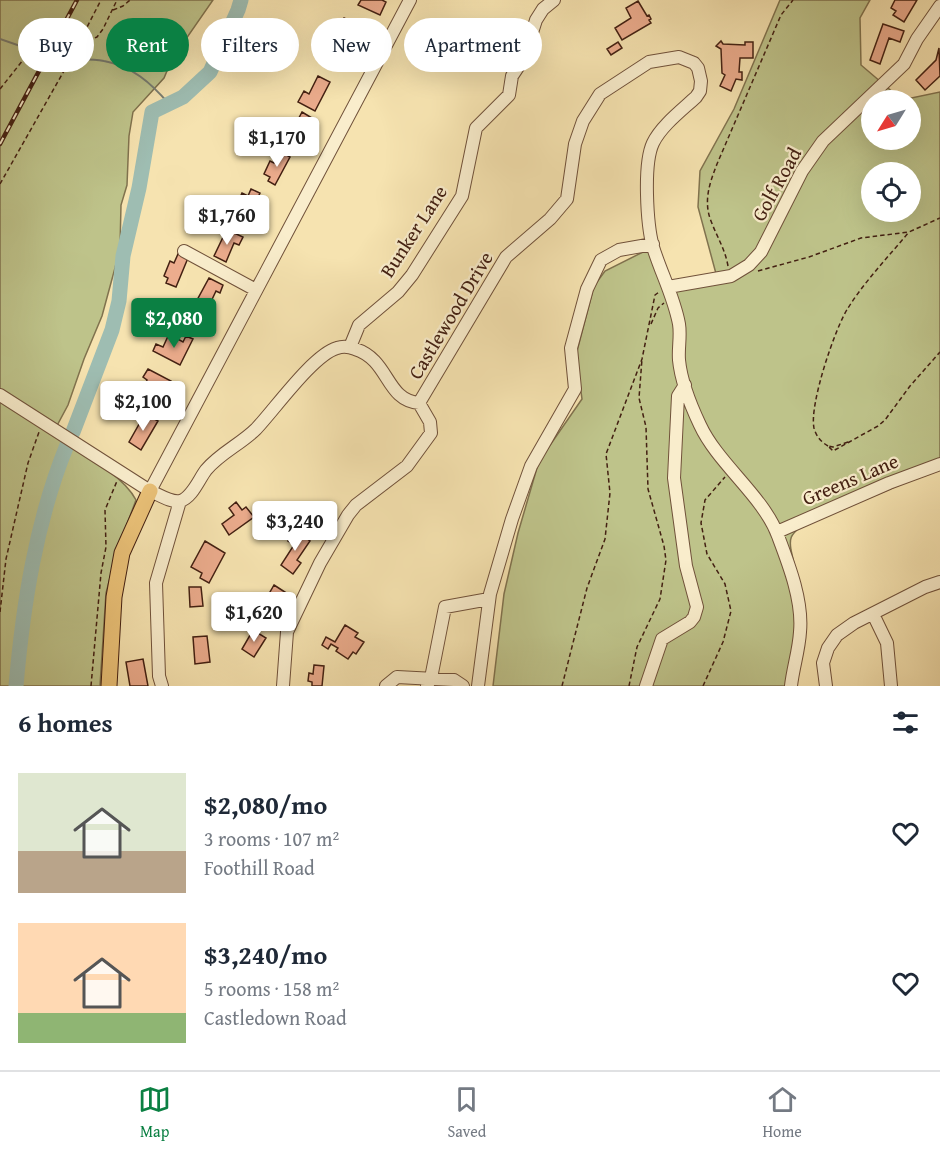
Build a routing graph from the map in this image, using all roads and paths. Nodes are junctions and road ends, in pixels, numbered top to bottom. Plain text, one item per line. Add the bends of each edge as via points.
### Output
1 (101, 0) edge
2 (117, 0) edge
3 (130, 0) edge
4 (410, 0) edge
5 (555, 0) edge
6 (793, 0) edge
7 (940, 6) edge
8 (113, 10) junction
9 (92, 18) edge
10 (94, 38) edge
11 (18, 63) edge
12 (63, 72) edge
13 (0, 89) edge
14 (0, 184) edge
15 (940, 218) edge
16 (909, 231) junction
17 (652, 244) junction
18 (184, 251) dead end
19 (752, 272) dead end
20 (730, 276) junction
21 (256, 290) junction
22 (668, 291) junction
23 (649, 328) junction
24 (350, 347) junction
25 (940, 352) edge
26 (642, 358) junction
27 (685, 386) junction
28 (0, 395) edge
29 (419, 403) junction
30 (45, 422) junction
31 (940, 464) edge
32 (732, 470) junction
33 (122, 472) junction
34 (150, 490) junction
35 (180, 501) junction
36 (777, 532) junction
37 (2, 559) edge
38 (6, 559) junction
39 (940, 582) edge
40 (489, 600) junction
41 (0, 612) edge
42 (873, 614) junction
43 (429, 682) edge
44 (91, 686) edge
45 (109, 686) edge
46 (162, 686) edge
47 (283, 686) edge
48 (386, 686) edge
49 (464, 686) edge
50 (478, 686) edge
51 (562, 686) edge
52 (629, 686) edge
53 (646, 686) edge
54 (703, 686) edge
55 (791, 686) edge
56 (826, 686) edge
57 (891, 686) edge

1 - 9 path
2 - 8 path
3 - 8 path
4 - 21 street
5 - 24 street, Bunker Lane via 536,20 526,52 512,76 509,95 476,128 462,196 412,275 359,325
6 - 20 path via 781,15 709,187 710,220 725,249
7 - 20 street, Golf Road via 904,64 823,141 802,171 761,252
8 - 10 path
11 - 13 path
12 - 14 path
15 - 16 path
16 - 19 path via 861,238
16 - 25 path via 847,309 818,390 814,427 819,438 833,451 878,426
17 - 22 street, Castlewood Drive
17 - 29 street, Castlewood Drive via 647,186 653,142 700,91 698,68 679,57 649,62 600,94 583,121 575,144 567,199 506,257
17 - 40 street via 619,250 601,260 586,289 571,348 576,388 531,466
18 - 21 street
20 - 22 street, Golf Road
21 - 34 street
22 - 23 path
22 - 23 path via 655,295
22 - 27 street, Castlewood Drive via 679,326 679,361
23 - 26 path
24 - 29 street, Castlewood Drive via 372,357 405,400
24 - 35 street via 337,348 317,360 255,429 221,455
26 - 51 path via 606,454 610,493 605,539
26 - 52 path via 639,398 646,427 648,489 666,560 660,599 637,647
27 - 32 street, Castlewood Drive via 700,426
27 - 53 street via 678,396 674,478 684,556 697,607 690,622 662,639
28 - 30 street
29 - 47 street via 430,422 431,434 407,466 348,515 287,632
30 - 33 street
30 - 38 path via 28,463
31 - 36 street, Greens Lane
32 - 36 street, Castlewood Drive
32 - 54 path via 711,491 702,511 706,554 725,585 731,611 723,642
33 - 34 street
33 - 44 path via 105,510 106,547
34 - 35 street
34 - 45 main road via 122,553 114,597
35 - 46 street via 156,583
36 - 55 street, Castlewood Drive via 800,609
37 - 38 path
38 - 41 path
39 - 42 street
40 - 43 street via 445,607
40 - 50 street
42 - 56 street via 837,635 828,648 823,663
42 - 57 street via 886,643
43 - 48 street via 397,677
43 - 49 street via 454,680

